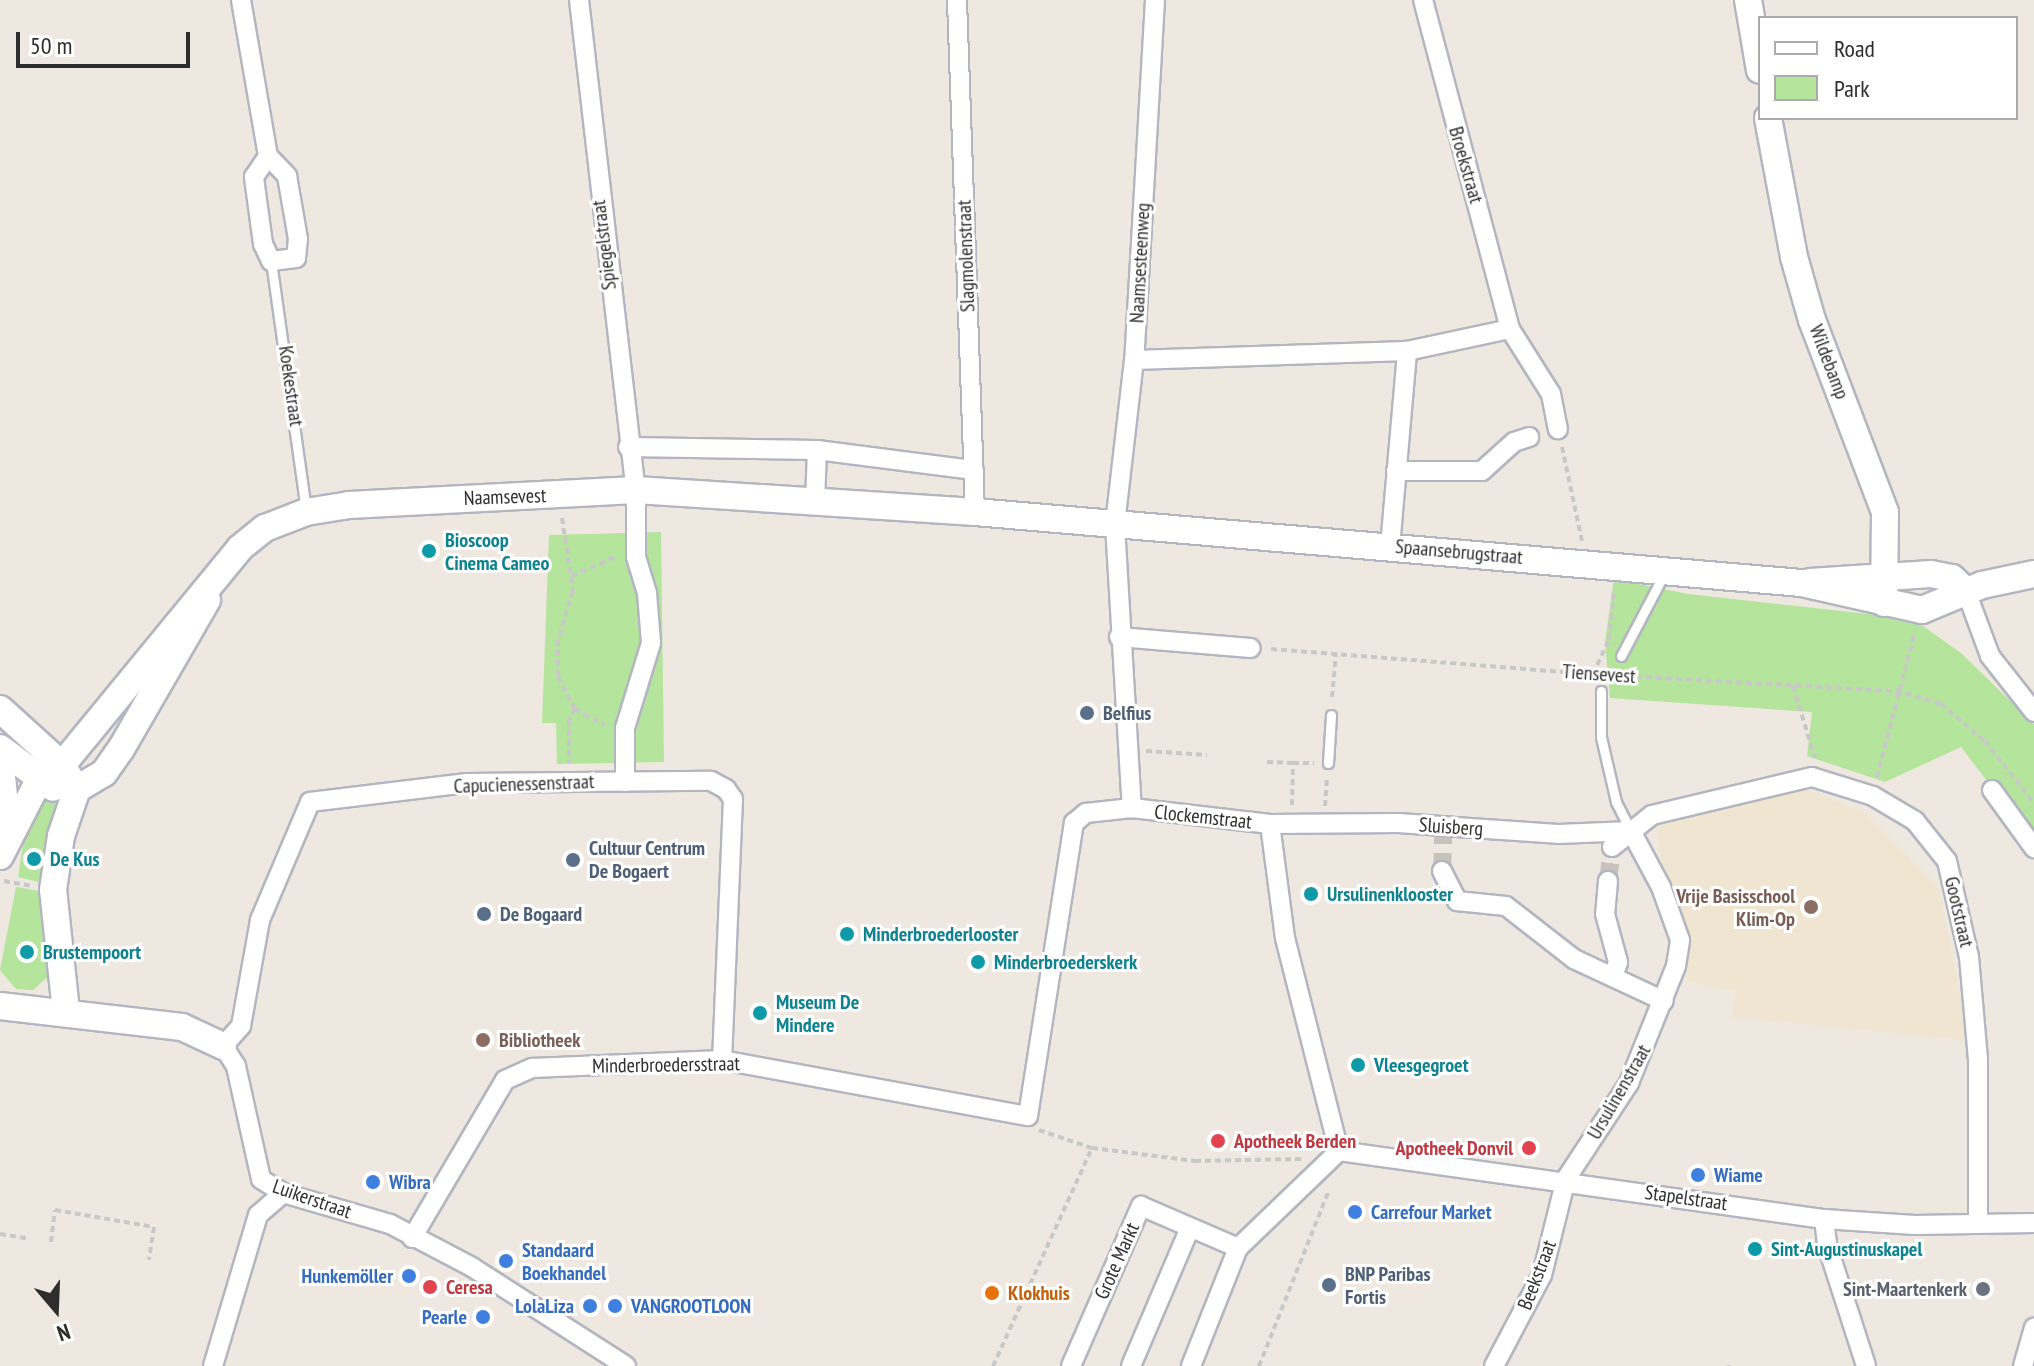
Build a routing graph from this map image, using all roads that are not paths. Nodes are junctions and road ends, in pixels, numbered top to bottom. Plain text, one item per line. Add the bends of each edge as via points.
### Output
1 (241, 0) edge
2 (579, 0) edge
3 (957, 0) edge
4 (1155, 0) edge
5 (1423, 0) edge
6 (1748, 0) edge
7 (1758, 58) edge
8 (1768, 120) edge
9 (268, 156) junction
10 (271, 261) junction
11 (1510, 329) junction
12 (1407, 351) junction
13 (1134, 360) junction
14 (1558, 429) road end
15 (1529, 437) dead end
16 (628, 447) junction
17 (817, 450) junction
18 (974, 470) junction
19 (1396, 471) junction
20 (636, 490) junction
21 (815, 502) junction
22 (306, 512) junction
23 (975, 512) junction
24 (1115, 525) junction
25 (1390, 547) junction
26 (1665, 572) junction
27 (1886, 574) junction
28 (2034, 574) edge
29 (219, 575) junction
30 (1802, 583) junction
31 (1966, 591) junction
32 (1884, 603) junction
33 (1119, 637) junction
34 (1251, 648) road end
35 (1621, 656) dead end
36 (1601, 691) dead end
37 (2034, 712) edge
38 (4, 715) edge
39 (1331, 715) dead end
40 (0, 748) edge
41 (0, 758) edge
42 (1328, 763) road end
43 (62, 765) junction
44 (38, 782) junction
45 (625, 782) junction
46 (77, 789) junction
47 (1992, 790) dead end
48 (1132, 808) junction
49 (1270, 824) junction
50 (1631, 831) junction
51 (1612, 847) tunnel mouth
52 (4, 848) edge
53 (2034, 848) edge
54 (1442, 871) tunnel mouth
55 (1608, 881) tunnel mouth
56 (1613, 977) junction
57 (1664, 1001) junction
58 (1, 1005) edge
59 (66, 1011) junction
60 (223, 1046) junction
61 (722, 1060) junction
62 (1339, 1151) junction
63 (1566, 1179) junction
64 (283, 1193) junction
65 (1824, 1219) junction
66 (1978, 1222) junction
67 (2034, 1223) edge
68 (1190, 1228) junction
69 (412, 1238) junction
70 (1238, 1248) junction
71 (2034, 1328) edge
72 (213, 1366) edge
73 (626, 1366) edge
74 (1071, 1366) edge
75 (1131, 1366) edge
76 (1191, 1366) edge
77 (1494, 1366) edge
78 (1866, 1366) edge
79 (2023, 1366) edge

1 - 9 street, Koekestraat
2 - 16 street, Spiegelstraat
3 - 18 street, Slagmolenstraat
4 - 13 street, Naamsesteenweg
5 - 11 street, Broekstraat
6 - 7 street
8 - 27 street, Wildebamp via 1794,257 1812,320 1885,512
9 - 10 street, Koekestraat via 254,177 263,244
9 - 10 street, Koekestraat via 287,176 298,239 296,258
10 - 22 lane, Koekestraat
11 - 12 street
11 - 14 street, Broekstraat via 1546,384
12 - 13 street
12 - 19 street
13 - 24 street, Naamsesteenweg
15 - 19 street via 1514,442 1482,471
16 - 17 street
16 - 20 street, Spiegelstraat
17 - 18 street
17 - 21 street
18 - 23 street, Slagmolenstraat
19 - 25 street
20 - 21 street, Naamsevest
20 - 22 street, Naamsevest via 421,500
20 - 45 street, Spiegelstraat via 635,532 651,643 625,732
21 - 23 street, Naamsevest
22 - 29 street, Naamsevest via 265,528
23 - 24 street, Naamsevest
24 - 25 street, Spaansebrugstraat
24 - 33 street, Clockemstraat
25 - 26 street, Spaansebrugstraat
26 - 30 street, Spaansebrugstraat
26 - 35 lane
27 - 30 street, Spaansebrugstraat
27 - 31 street, Spaansebrugstraat via 1952,578
27 - 32 street, Wildebamp
28 - 31 street, Spaansebrugstraat
29 - 43 street, Naamsevest
29 - 46 street, Naamsevest via 121,749 104,773
30 - 32 street, Spaansebrugstraat
31 - 32 street, Spaansebrugstraat via 1922,610
31 - 37 street via 1990,656
33 - 34 street
33 - 48 street, Clockemstraat
36 - 50 lane via 1601,737 1616,802
38 - 43 street
39 - 42 lane
40 - 44 street
41 - 52 street
43 - 44 street, Naamsevest
43 - 46 street
44 - 46 street
44 - 52 street, Naamsevest
45 - 60 street, Capucienessenstraat via 467,783 310,802 260,920 241,1026
45 - 61 street, Capucienessenstraat via 711,781 733,799
46 - 59 street via 61,836 53,890
47 - 53 street
48 - 49 street, Clockemstraat
48 - 61 street, Minderbroedersstraat via 1086,813 1074,823 1028,1116
49 - 50 street, Sluisberg via 1442,832
49 - 62 street, Clockemstraat via 1285,938
50 - 51 street
50 - 57 street, Ursulinenstraat via 1661,887 1680,940
50 - 66 street, Gootstraat via 1652,815 1812,777 1873,796 1915,821 1947,861 1969,957 1978,1059
54 - 56 street via 1457,901 1506,906 1574,959
55 - 56 street via 1605,914 1618,962
56 - 57 street
57 - 63 street, Ursulinenstraat via 1629,1083
58 - 59 street
59 - 60 street via 182,1027
60 - 64 street, Luikerstraat via 239,1078 256,1169 270,1188
61 - 69 street, Minderbroedersstraat via 532,1068 505,1080
62 - 63 street, Stapelstraat
62 - 70 street
63 - 65 street, Stapelstraat
63 - 77 street, Beekstraat via 1542,1275
64 - 69 street, Luikerstraat via 390,1224
64 - 72 street via 258,1215
65 - 66 street, Stapelstraat via 1915,1225
65 - 78 street via 1827,1245
66 - 67 street, Stapelstraat
68 - 70 street, Grote Markt
68 - 74 street, Grote Markt via 1141,1206
68 - 75 street
69 - 73 street, Luikerstraat via 472,1267
70 - 76 street
71 - 79 street

